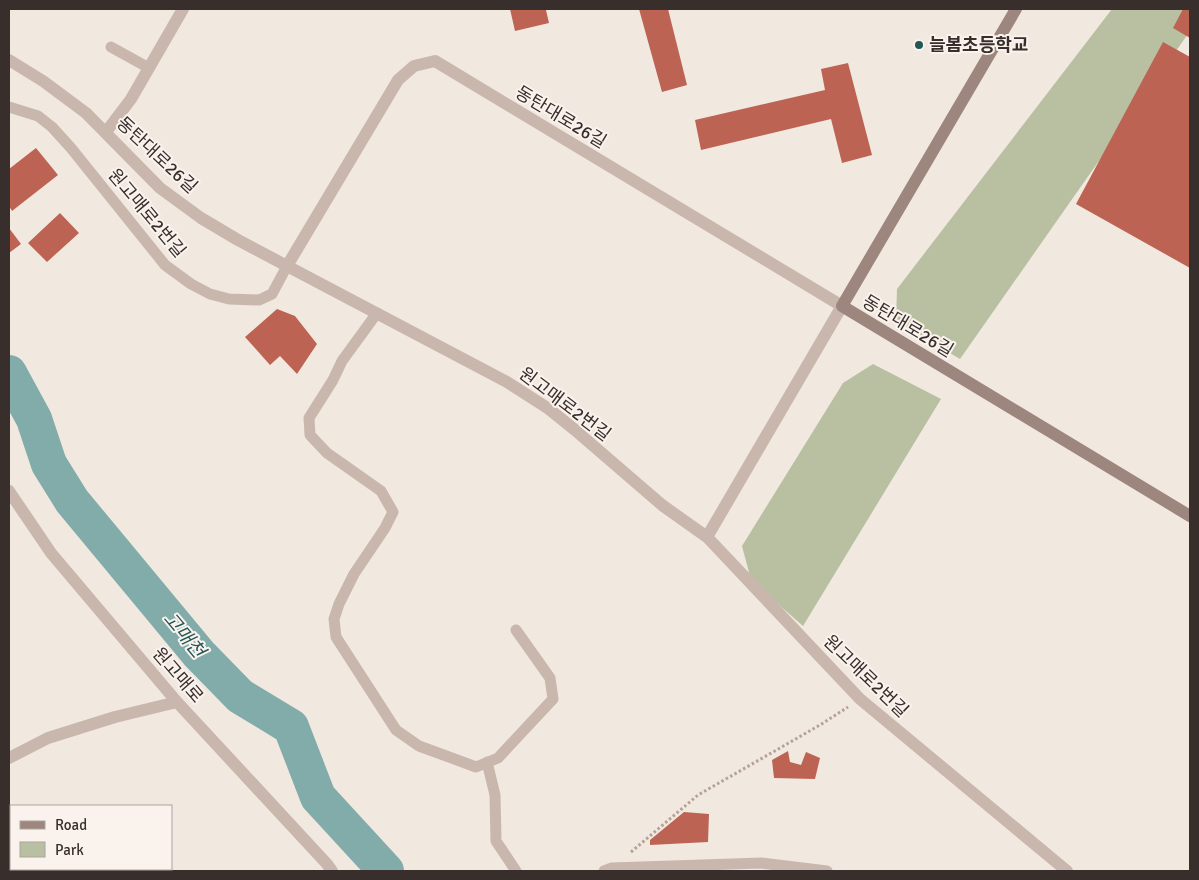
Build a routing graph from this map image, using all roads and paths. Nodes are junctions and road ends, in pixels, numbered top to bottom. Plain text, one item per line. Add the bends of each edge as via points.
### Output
1 (183, 9) edge
2 (1016, 9) edge
3 (111, 47) dead end
4 (9, 60) edge
5 (149, 68) junction
6 (9, 107) edge
7 (106, 132) junction
8 (287, 266) junction
9 (842, 306) junction
10 (377, 313) junction
11 (9, 491) edge
12 (1190, 516) edge
13 (707, 537) junction
14 (516, 630) dead end
15 (860, 699) junction
16 (177, 702) junction
17 (9, 758) edge
18 (486, 762) junction
19 (608, 870) edge
20 (332, 871) edge
21 (516, 871) edge
22 (827, 871) edge
23 (1067, 871) edge

1 - 5 street
2 - 9 street
3 - 5 lane
4 - 7 street, 동탄대로26길 via 43,81
5 - 7 street
6 - 8 lane, 원고매로2번길 via 38,116 52,127 165,265 191,284 229,299 259,300 272,294
7 - 8 street, 동탄대로26길 via 160,188 201,218
8 - 9 street, 동탄대로26길 via 398,80 414,66 435,61
8 - 10 street, 원고매로2번길
9 - 12 street, 동탄대로26길
9 - 13 street
10 - 13 street, 원고매로2번길 via 507,382 548,409 662,504
10 - 18 lane via 342,362 309,418 310,435 327,453 382,491 393,512 339,604 334,619 336,637 396,730 419,746 476,767
11 - 16 street, 원고매로 via 51,553
13 - 15 street, 원고매로2번길
14 - 18 lane via 550,678 553,699 498,758
15 - 19 path via 698,794
15 - 23 street, 원고매로2번길
16 - 17 street via 48,738
16 - 20 street, 원고매로
18 - 21 lane via 495,795 496,841
19 - 22 lane via 761,863

